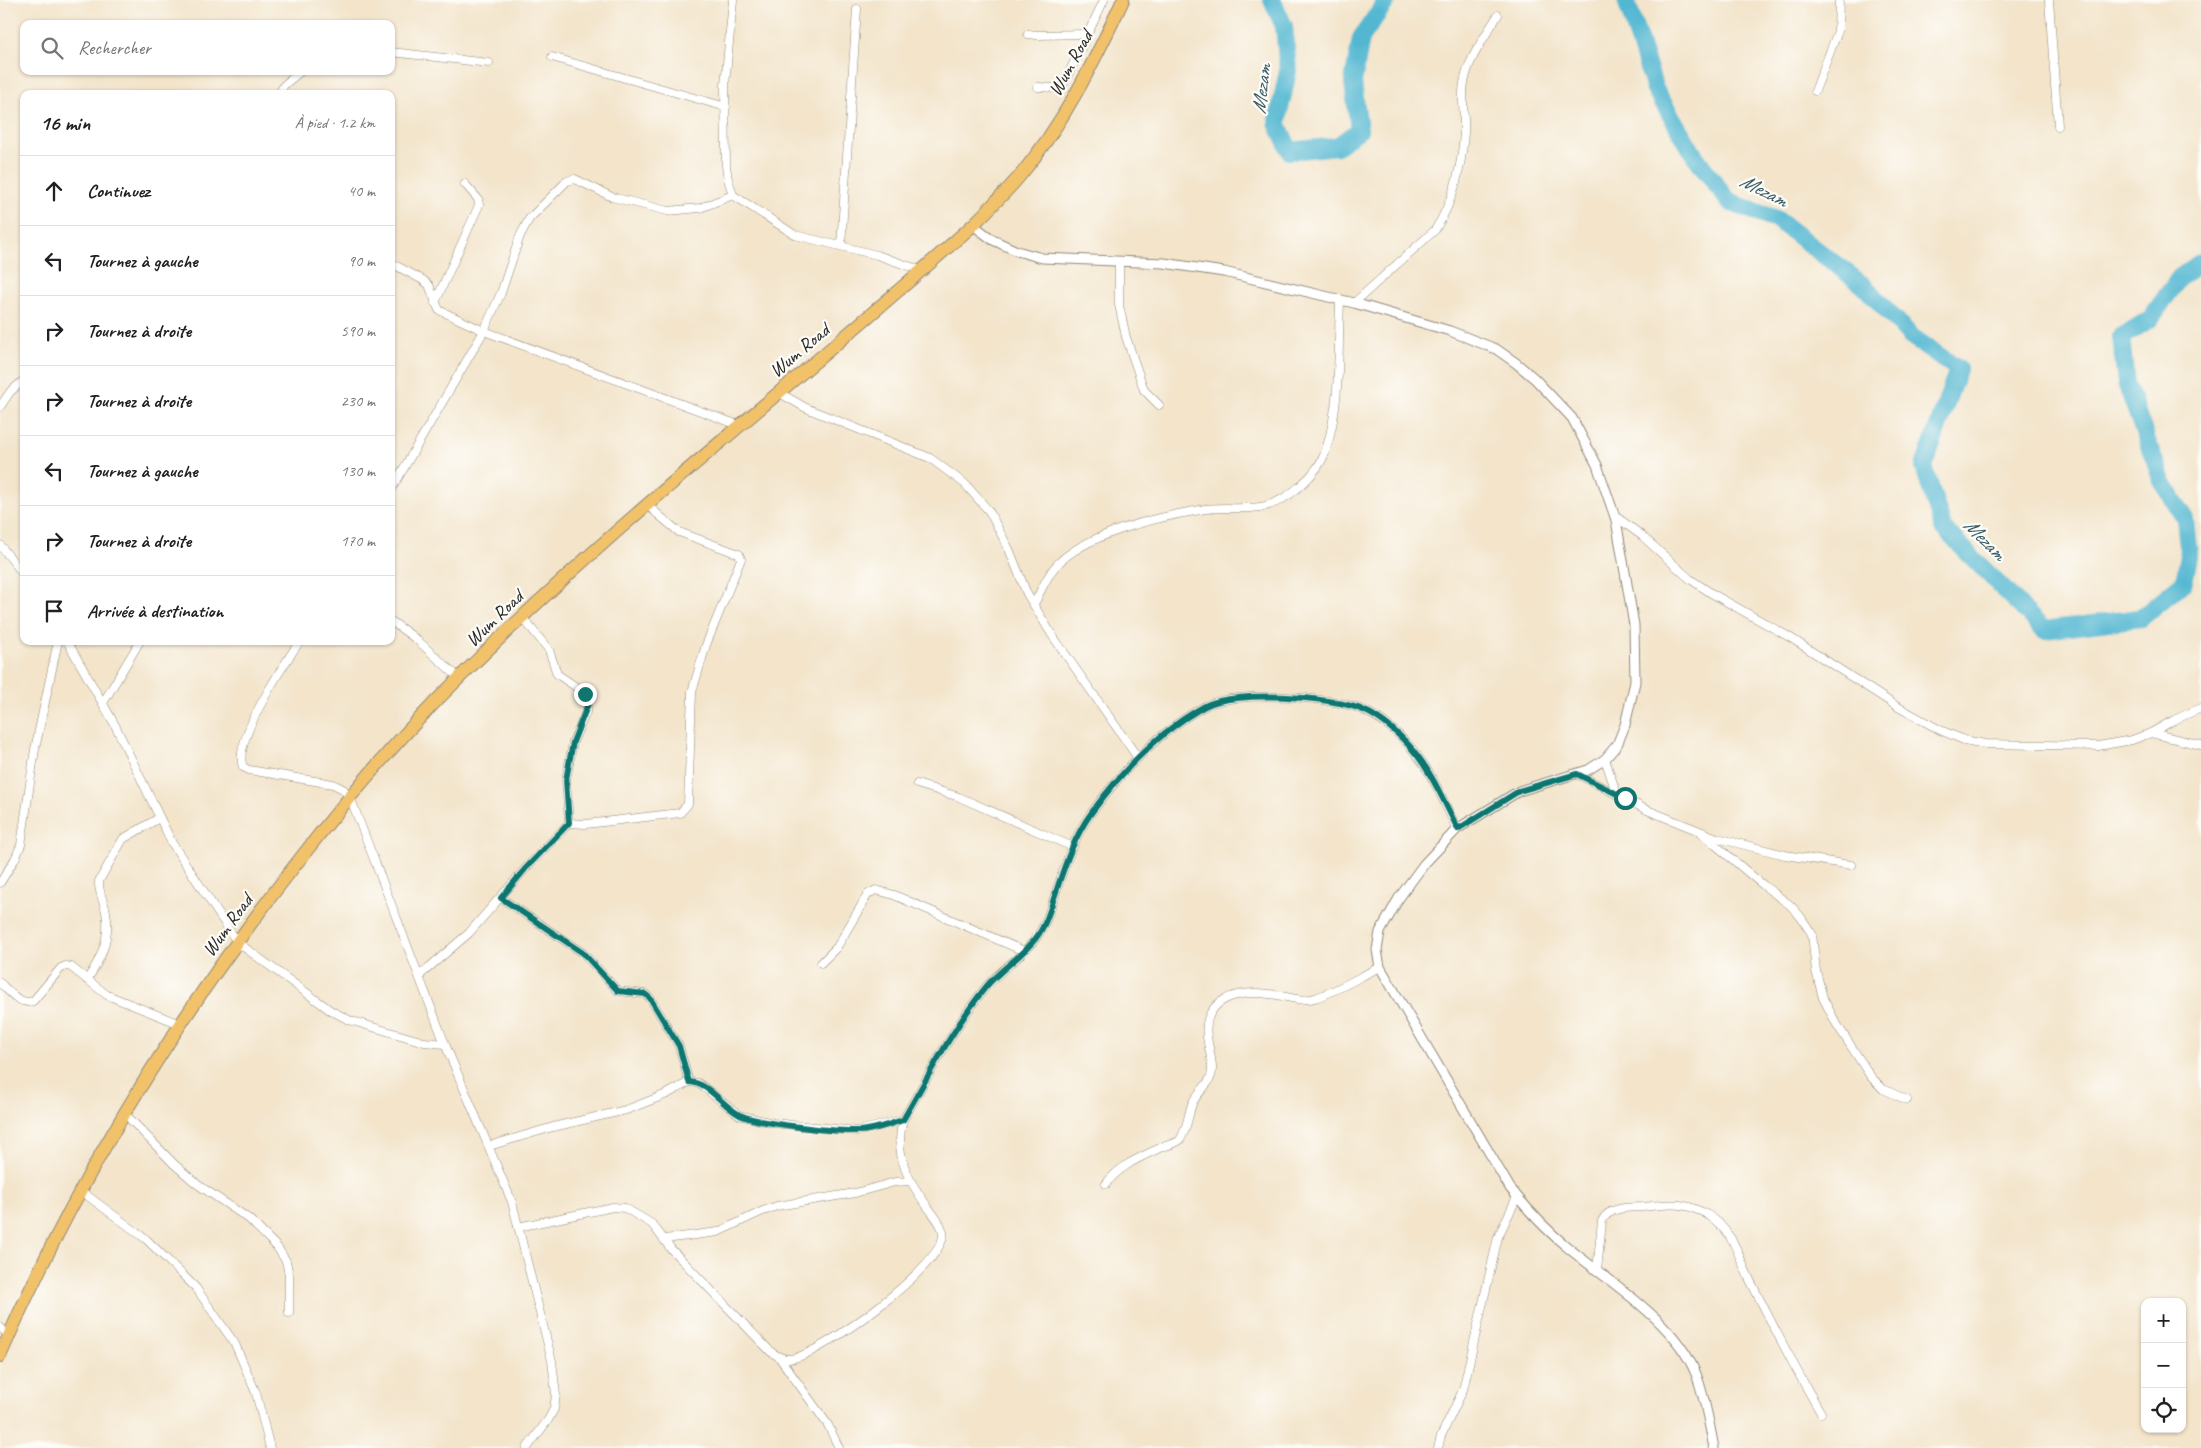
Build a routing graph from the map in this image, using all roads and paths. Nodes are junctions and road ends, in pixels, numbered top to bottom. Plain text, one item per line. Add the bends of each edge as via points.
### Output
1 (733, 0) edge
2 (1104, 0) edge
3 (1123, 0) edge
4 (1839, 0) edge
5 (2049, 0) edge
6 (858, 9) dead end
7 (1498, 15) dead end
8 (1028, 34) dead end
9 (1088, 34) junction
10 (395, 52) edge
11 (552, 57) dead end
12 (489, 63) dead end
13 (296, 75) edge
14 (1038, 87) dead end
15 (281, 90) edge
16 (1815, 91) dead end
17 (726, 107) junction
18 (2058, 126) dead end
19 (465, 184) dead end
20 (733, 195) junction
21 (973, 225) junction
22 (841, 245) junction
23 (1119, 262) junction
24 (395, 265) edge
25 (923, 271) junction
26 (1340, 300) junction
27 (435, 303) junction
28 (1354, 303) junction
29 (484, 331) junction
30 (20, 383) edge
31 (778, 392) junction
32 (1159, 405) dead end
33 (0, 407) edge
34 (741, 426) junction
35 (395, 483) edge
36 (648, 506) junction
37 (1615, 516) junction
38 (0, 545) edge
39 (20, 570) edge
40 (1034, 604) junction
41 (522, 617) junction
42 (395, 624) edge
43 (57, 645) edge
44 (69, 645) edge
45 (138, 645) edge
46 (297, 645) edge
47 (458, 678) junction
48 (103, 702) junction
49 (2201, 708) edge
50 (2151, 733) junction
51 (2201, 746) edge
52 (1138, 758) junction
53 (1605, 759) junction
54 (1577, 774) junction
55 (917, 784) dead end
56 (1616, 792) junction
57 (350, 797) junction
58 (159, 818) junction
59 (569, 823) junction
60 (1458, 829) junction
61 (1700, 832) junction
62 (1073, 847) junction
63 (1851, 865) dead end
64 (0, 884) edge
65 (501, 898) junction
66 (238, 942) junction
67 (1024, 951) junction
68 (821, 962) dead end
69 (1380, 967) junction
70 (419, 976) junction
71 (87, 980) junction
72 (0, 983) edge
73 (180, 1024) junction
74 (445, 1044) junction
75 (689, 1082) junction
76 (1906, 1100) dead end
77 (124, 1113) junction
78 (903, 1120) junction
79 (489, 1146) junction
80 (906, 1172) junction
81 (895, 1182) junction
82 (911, 1182) junction
83 (1106, 1184) dead end
84 (81, 1191) junction
85 (1517, 1197) junction
86 (518, 1226) junction
87 (665, 1240) junction
88 (1597, 1270) junction
89 (289, 1314) dead end
90 (4, 1332) edge
91 (0, 1356) edge
92 (779, 1357) junction
93 (1821, 1412) dead end
94 (270, 1448) edge
95 (527, 1448) edge
96 (839, 1448) edge
97 (1438, 1448) edge
98 (1714, 1448) edge

1 - 17 street
2 - 9 street
3 - 21 highway, Wum Road via 1078,91 1044,144 1018,178
4 - 16 street via 1838,31
5 - 18 street
6 - 22 street
7 - 28 street via 1475,55 1464,83 1464,132 1458,170 1443,217 1435,230
8 - 9 street
9 - 14 street via 1064,83 1055,88
10 - 12 street
11 - 17 street
13 - 15 street
17 - 20 street via 726,166
19 - 27 street via 479,205
20 - 22 street via 795,235
20 - 29 street via 700,208 668,211 612,197 575,180 567,181 529,218
21 - 23 street via 1001,244 1042,258
21 - 25 highway, Wum Road
22 - 25 street
23 - 26 street via 1164,263 1224,272
23 - 32 street via 1119,305 1126,337 1144,390
24 - 27 street via 429,285
25 - 31 highway, Wum Road
26 - 28 street
26 - 40 street via 1337,399 1326,452 1310,478 1285,497 1262,507 1202,509 1102,536 1075,551 1055,568
27 - 29 street via 446,315
28 - 37 street via 1450,330 1496,349 1516,363 1572,418 1596,465
29 - 34 street
29 - 35 street
30 - 33 street
31 - 34 highway, Wum Road
31 - 40 street via 806,408 930,458 949,470 989,511
34 - 36 highway, Wum Road
36 - 41 highway, Wum Road
36 - 59 street via 680,532 739,554 741,559 706,645 692,692 688,804 680,813 586,824
37 - 50 street via 1711,593 1790,638 1898,707 1956,737 1985,744 2098,746
37 - 53 street via 1634,625 1635,682 1625,725 1617,745
38 - 39 street
40 - 52 street
41 - 47 highway, Wum Road
41 - 59 street via 548,650 557,674 588,699 587,710 573,742 566,780
42 - 47 street
43 - 64 street via 35,749 21,845
44 - 48 street
45 - 48 street
46 - 57 street via 263,699 246,738 241,763 249,770 333,784
47 - 57 highway, Wum Road
48 - 58 street
49 - 50 street
50 - 51 street
52 - 60 street via 1207,704 1248,697 1322,700 1362,710 1386,725 1417,755
52 - 62 street via 1092,812
53 - 54 street
53 - 56 street
54 - 56 street
54 - 60 street via 1519,791
55 - 62 street via 959,797
56 - 61 street via 1647,810
57 - 66 highway, Wum Road
57 - 70 street
58 - 66 street
58 - 71 street via 124,839 99,881 108,929 100,961
59 - 65 street
60 - 69 street via 1424,864 1399,898 1380,932 1377,950
61 - 63 street via 1785,855
61 - 76 street via 1790,904 1800,916 1812,934 1823,998 1836,1023 1871,1077 1883,1089
62 - 67 street via 1038,936
65 - 70 street via 469,933
65 - 75 street via 583,953 618,991 645,994 650,998 679,1046
66 - 73 highway, Wum Road
66 - 74 street via 330,1010 349,1020 424,1042
67 - 68 street via 876,890 868,894 860,905 837,948
67 - 78 street via 987,986 965,1014
69 - 83 street via 1314,998 1300,1000 1251,993 1226,998 1219,1003 1208,1020 1211,1078 1192,1102 1183,1134 1176,1143 1126,1165
69 - 85 street
70 - 74 street
71 - 72 street via 71,967 60,968 33,1002 28,1003
71 - 73 street via 107,995
73 - 77 highway, Wum Road
74 - 79 street
75 - 78 street via 698,1083 740,1115 773,1122 858,1131
75 - 79 street via 626,1110
77 - 84 highway, Wum Road
77 - 89 street via 174,1164 197,1184 249,1219 277,1247 286,1261 289,1275
78 - 80 street via 899,1152
79 - 86 street via 512,1202
80 - 81 street
80 - 82 street
81 - 82 street
81 - 87 street via 855,1193 769,1208 718,1232
82 - 92 street via 943,1232 936,1253 903,1286 851,1327 810,1352 788,1359
84 - 90 highway, Wum Road
84 - 94 street via 146,1239 196,1288 234,1344 256,1392
85 - 88 street via 1565,1245
85 - 97 street via 1491,1258 1463,1390
86 - 87 street via 613,1207 625,1208 652,1224
86 - 95 street via 552,1361 556,1395 548,1420
87 - 92 street via 731,1312
88 - 93 street via 1602,1220 1613,1211 1680,1204 1709,1217 1731,1238 1748,1277
88 - 98 street via 1657,1320 1680,1347 1696,1373
90 - 91 highway, Wum Road
92 - 96 street via 828,1425

